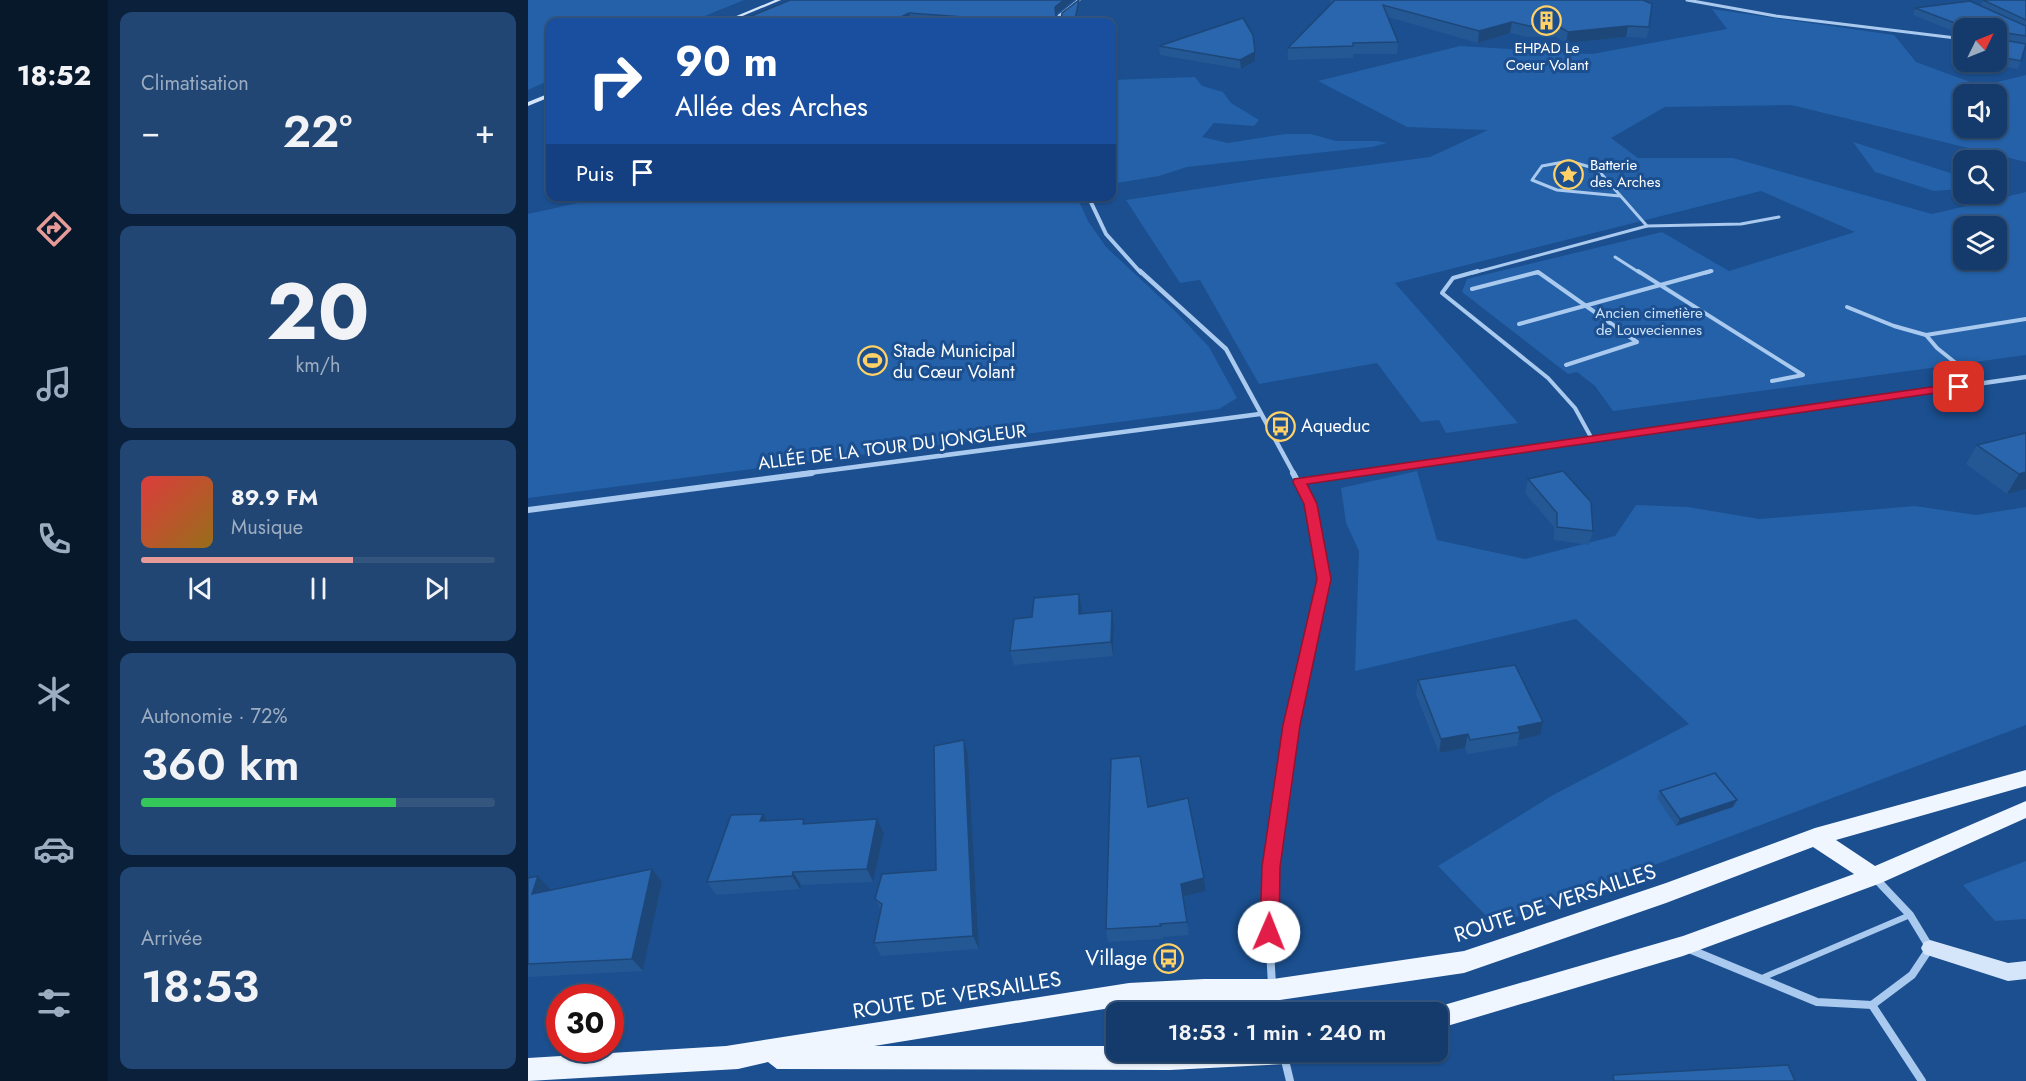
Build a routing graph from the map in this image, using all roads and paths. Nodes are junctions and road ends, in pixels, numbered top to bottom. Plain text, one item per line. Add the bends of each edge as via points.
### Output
1 (778, 0) edge
2 (1079, 0) edge
3 (1687, 0) edge
4 (735, 18) edge
5 (1059, 18) edge
6 (1953, 38) edge
7 (546, 97) edge
8 (528, 104) edge
9 (1620, 196) junction
10 (1090, 201) edge
11 (1779, 217) dead end
12 (1647, 226) junction
13 (1616, 257) dead end
14 (1712, 271) dead end
15 (1660, 285) junction
16 (1472, 288) dead end
17 (1586, 306) junction
18 (1847, 307) dead end
19 (2026, 319) edge
20 (1519, 324) dead end
21 (1926, 335) junction
22 (1566, 365) dead end
23 (2026, 377) edge
24 (1772, 381) dead end
25 (1982, 384) junction
26 (1260, 414) junction
27 (1592, 439) junction
28 (1299, 482) junction
29 (528, 510) edge
30 (2026, 778) edge
31 (2026, 809) edge
32 (1815, 837) junction
33 (1874, 876) junction
34 (1910, 915) junction
35 (1683, 946) junction
36 (1930, 948) junction
37 (2026, 970) edge
38 (1762, 978) junction
39 (1273, 990) junction
40 (1275, 1002) edge
41 (1872, 1005) junction
42 (1448, 1015) edge
43 (728, 1057) junction
44 (1106, 1058) edge
45 (1285, 1062) edge
46 (528, 1070) edge
47 (1290, 1081) edge
48 (1922, 1081) edge

1 - 4 main road
2 - 5 street
3 - 6 street via 1776,16
7 - 8 main road
9 - 9 lane via 1597,169 1569,160 1542,166 1532,180 1557,190
9 - 12 lane
10 - 26 street via 1106,234 1142,274 1226,349
11 - 12 lane via 1741,224
12 - 27 lane via 1453,278 1442,293 1548,378 1575,408
13 - 15 lane
14 - 15 lane
15 - 17 lane
15 - 24 lane via 1803,375
16 - 17 lane via 1538,272
17 - 20 lane
17 - 22 lane via 1637,342
18 - 21 lane
19 - 21 lane
21 - 25 lane
23 - 25 street
25 - 27 street
26 - 28 street
26 - 29 street, ALLÉE DE LA TOUR DU JONGLEUR
27 - 28 street
28 - 39 street via 1310,504 1324,579 1292,725 1271,867 1269,932
30 - 32 main road, ROUTE DE VERSAILLES
31 - 33 main road
32 - 33 main road
32 - 39 main road, ROUTE DE VERSAILLES via 1464,962
33 - 34 street
33 - 35 main road
34 - 36 street
34 - 38 lane
35 - 38 street
35 - 42 main road
36 - 37 main road via 2008,972
36 - 41 street via 1912,975
38 - 41 street via 1817,1002
39 - 40 street
39 - 43 main road, ROUTE DE VERSAILLES via 1129,994
41 - 48 street
43 - 44 main road, ROUTE DE VERSAILLES
43 - 46 main road, ROUTE DE VERSAILLES
45 - 47 street

